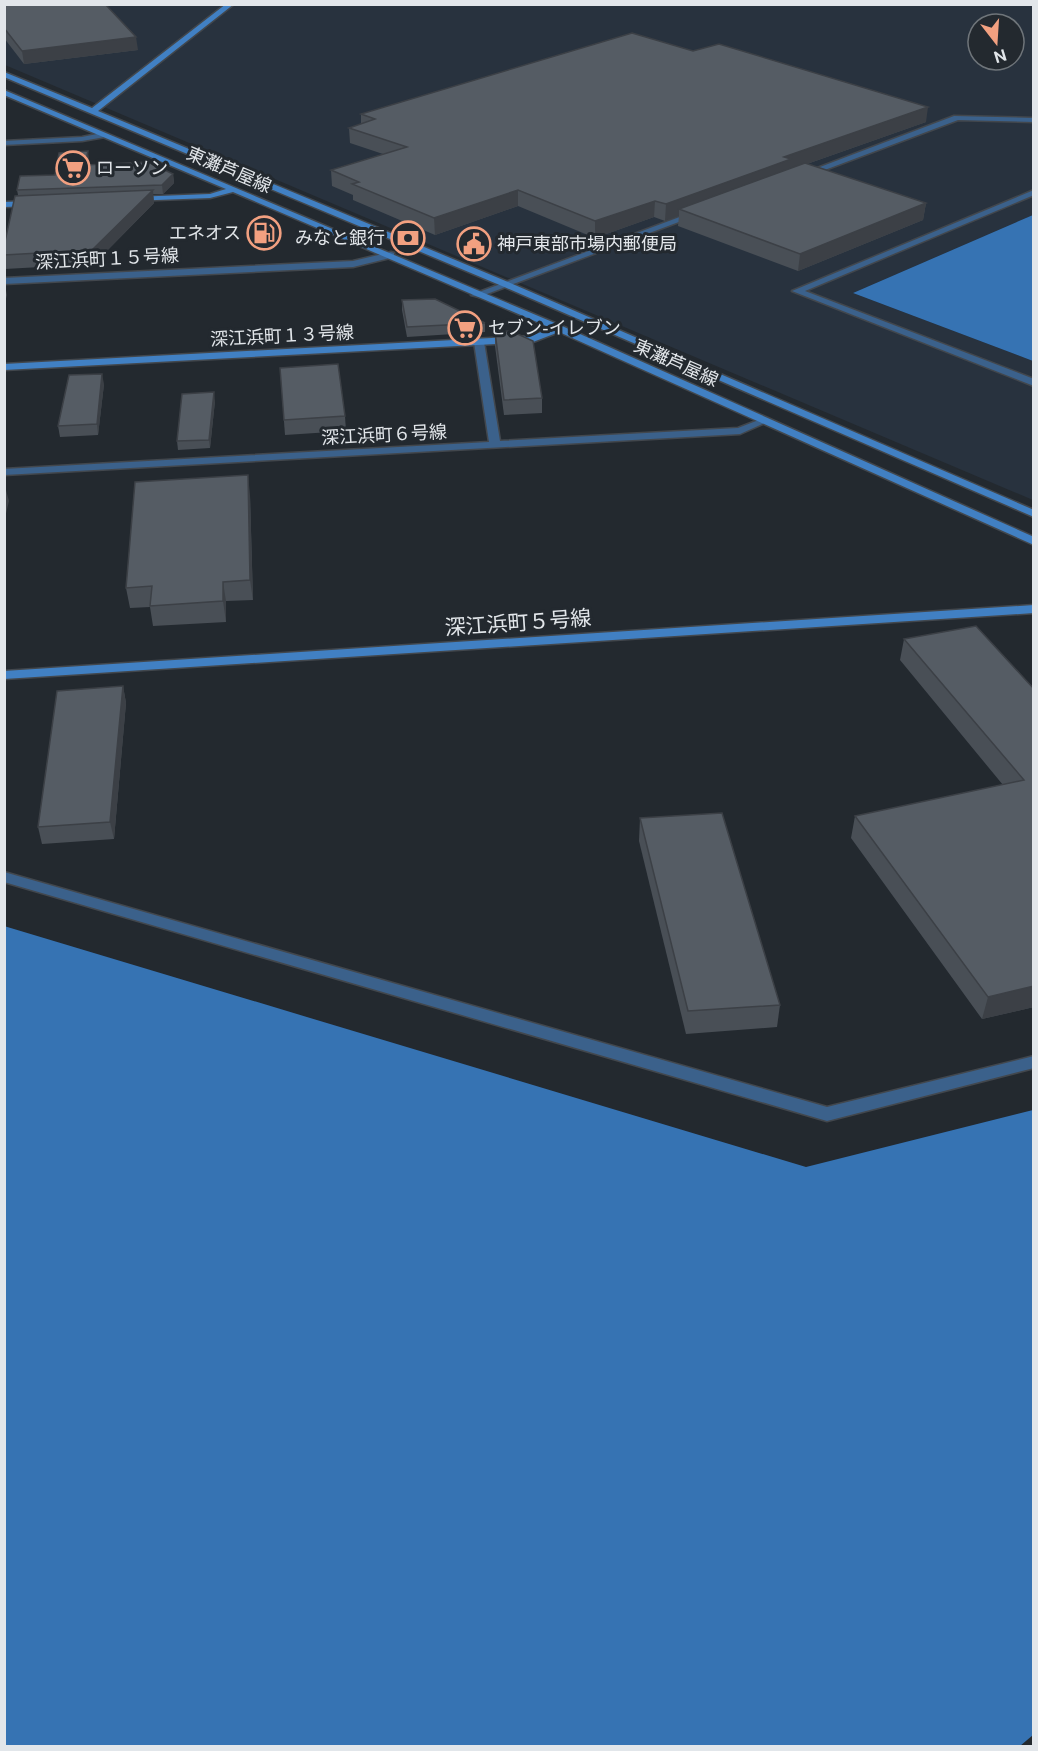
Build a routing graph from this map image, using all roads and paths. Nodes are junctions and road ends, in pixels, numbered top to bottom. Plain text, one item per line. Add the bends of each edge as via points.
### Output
1 (231, 4) edge
2 (4, 74) edge
3 (27, 84) junction
4 (4, 91) edge
5 (92, 112) junction
6 (1034, 120) edge
7 (102, 135) junction
8 (4, 143) edge
9 (792, 179) edge
10 (233, 190) junction
11 (1034, 192) edge
12 (119, 200) edge
13 (39, 203) edge
14 (4, 205) edge
15 (703, 211) edge
16 (390, 255) junction
17 (4, 281) edge
18 (505, 285) junction
19 (476, 295) junction
20 (559, 328) junction
21 (479, 342) junction
22 (4, 366) edge
23 (1034, 383) edge
24 (764, 421) junction
25 (495, 445) junction
26 (4, 472) edge
27 (1034, 514) edge
28 (1034, 542) edge
29 (1034, 609) edge
30 (5, 675) edge
31 (4, 877) edge
32 (1034, 1062) edge

1 - 5 main road
2 - 3 main road, 東灘芦屋線
3 - 4 main road
3 - 5 main road, 東灘芦屋線
4 - 7 main road, 東灘芦屋線
5 - 18 main road, 東灘芦屋線
6 - 9 street via 957,118
7 - 8 street via 82,140
7 - 10 main road, 東灘芦屋線
10 - 12 main road via 210,196
10 - 16 main road, 東灘芦屋線
11 - 23 street via 797,291
13 - 14 main road
15 - 18 street
16 - 17 street, 深江浜町１５号線 via 353,264
16 - 19 main road, 東灘芦屋線
18 - 19 street
18 - 27 main road, 東灘芦屋線
19 - 20 main road, 東灘芦屋線
20 - 21 main road, 深江浜町１３号線 via 533,339
20 - 24 main road, 東灘芦屋線
21 - 22 main road, 深江浜町１３号線
21 - 25 street
24 - 25 street, 深江浜町６号線 via 740,431
24 - 28 main road, 東灘芦屋線
25 - 26 street, 深江浜町６号線
29 - 30 main road, 深江浜町５号線
31 - 32 street via 827,1114

